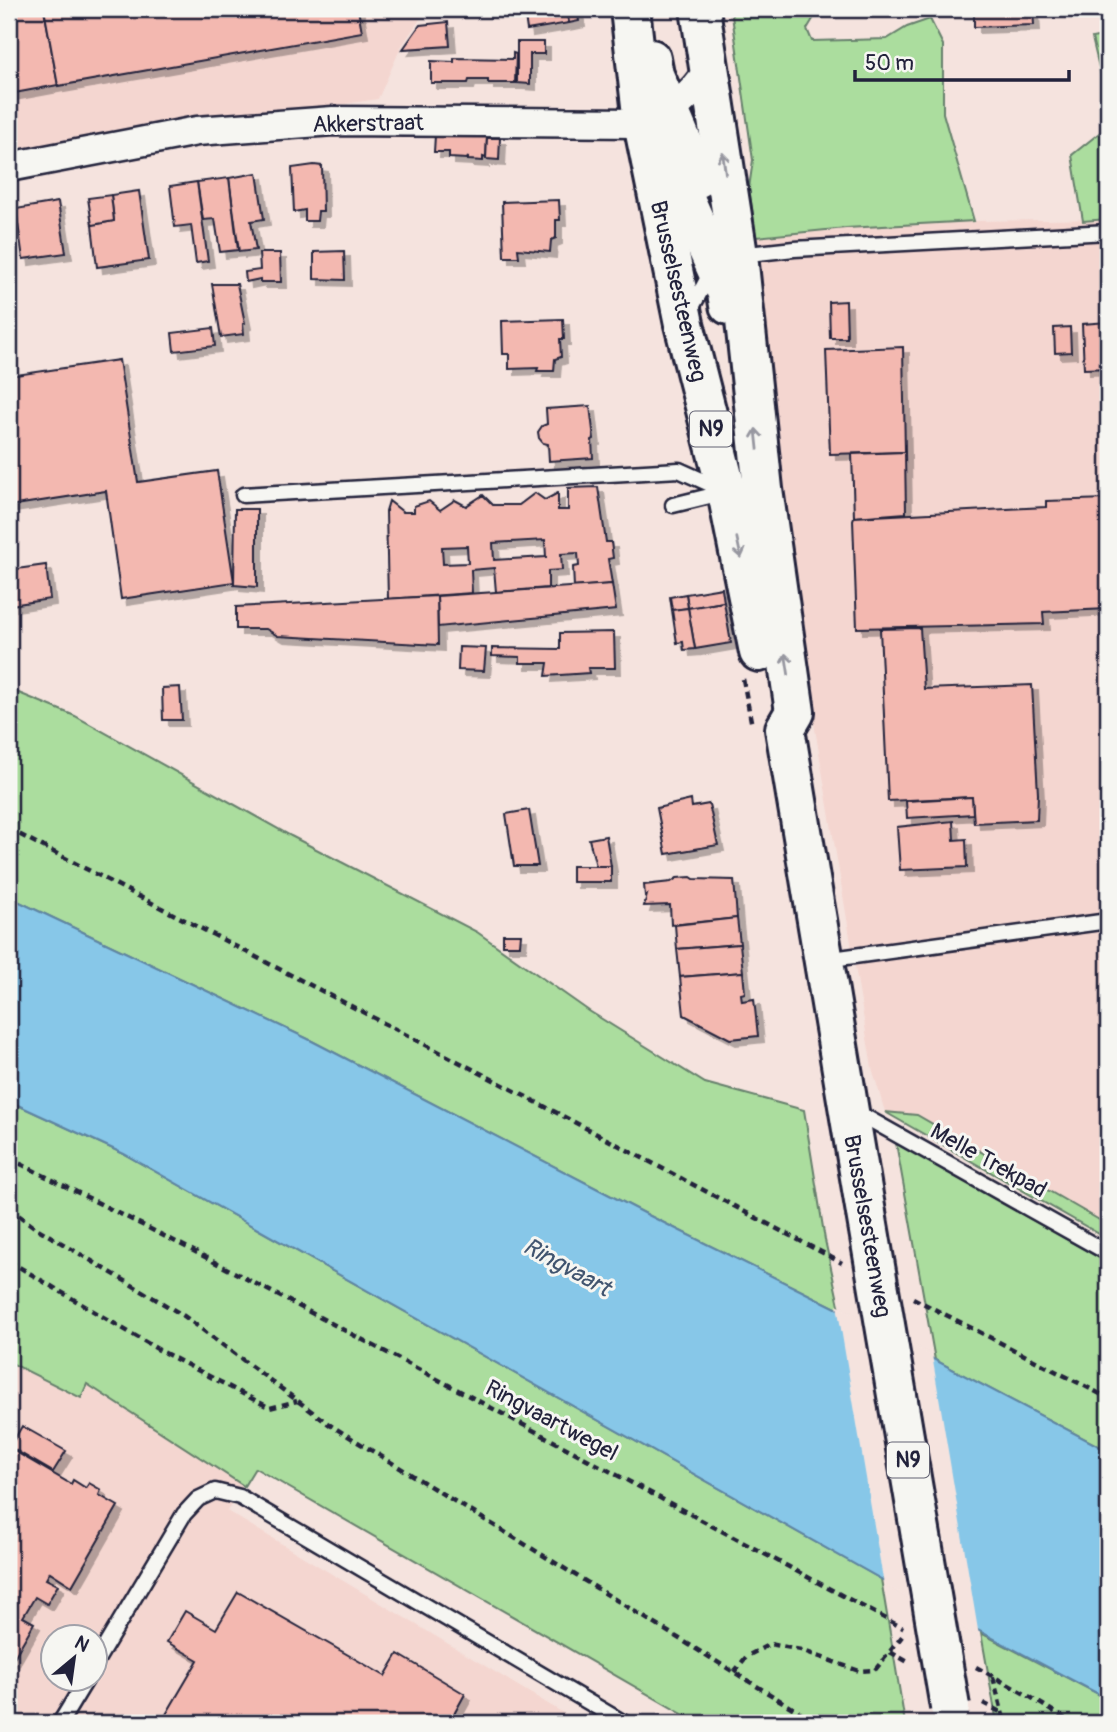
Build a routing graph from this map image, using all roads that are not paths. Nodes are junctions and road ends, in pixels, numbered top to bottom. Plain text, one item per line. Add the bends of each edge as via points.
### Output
1 (630, 9) edge
2 (640, 9) edge
3 (700, 9) edge
4 (710, 68) junction
5 (656, 117) junction
6 (9, 167) edge
7 (1108, 232) edge
8 (727, 262) junction
9 (684, 324) junction
10 (745, 490) junction
11 (243, 495) dead end
12 (673, 505) dead end
13 (1108, 921) edge
14 (824, 960) junction
15 (847, 1106) junction
16 (1108, 1253) edge
17 (108, 1642) edge
18 (77, 1694) edge
19 (952, 1715) edge
20 (60, 1723) edge
21 (624, 1723) edge

1 - 5 main road, Brusselsesteenweg / N9
2 - 5 main road via 654,75
3 - 4 main road
4 - 5 street via 689,95
8 -> 4 main road
5 - 6 street, Akkerstraat via 332,121 197,131
5 - 8 main road via 665,153
5 - 9 main road, Brusselsesteenweg / N9
7 - 8 lane via 794,249
8 - 9 lane via 705,283
10 -> 8 main road, Brusselsesteenweg / N9 via 750,376 737,350 727,293
9 - 10 main road, Brusselsesteenweg / N9
10 - 11 lane via 679,470
10 - 12 lane
10 - 14 main road, Brusselsesteenweg / N9 via 795,712 785,729
13 - 14 lane
14 - 15 main road, Brusselsesteenweg / N9
15 - 16 lane, Melle Trekpad
15 - 19 main road, Brusselsesteenweg / N9, bridge
17 - 21 lane via 184,1514 198,1499 215,1491 240,1497
18 - 20 lane

